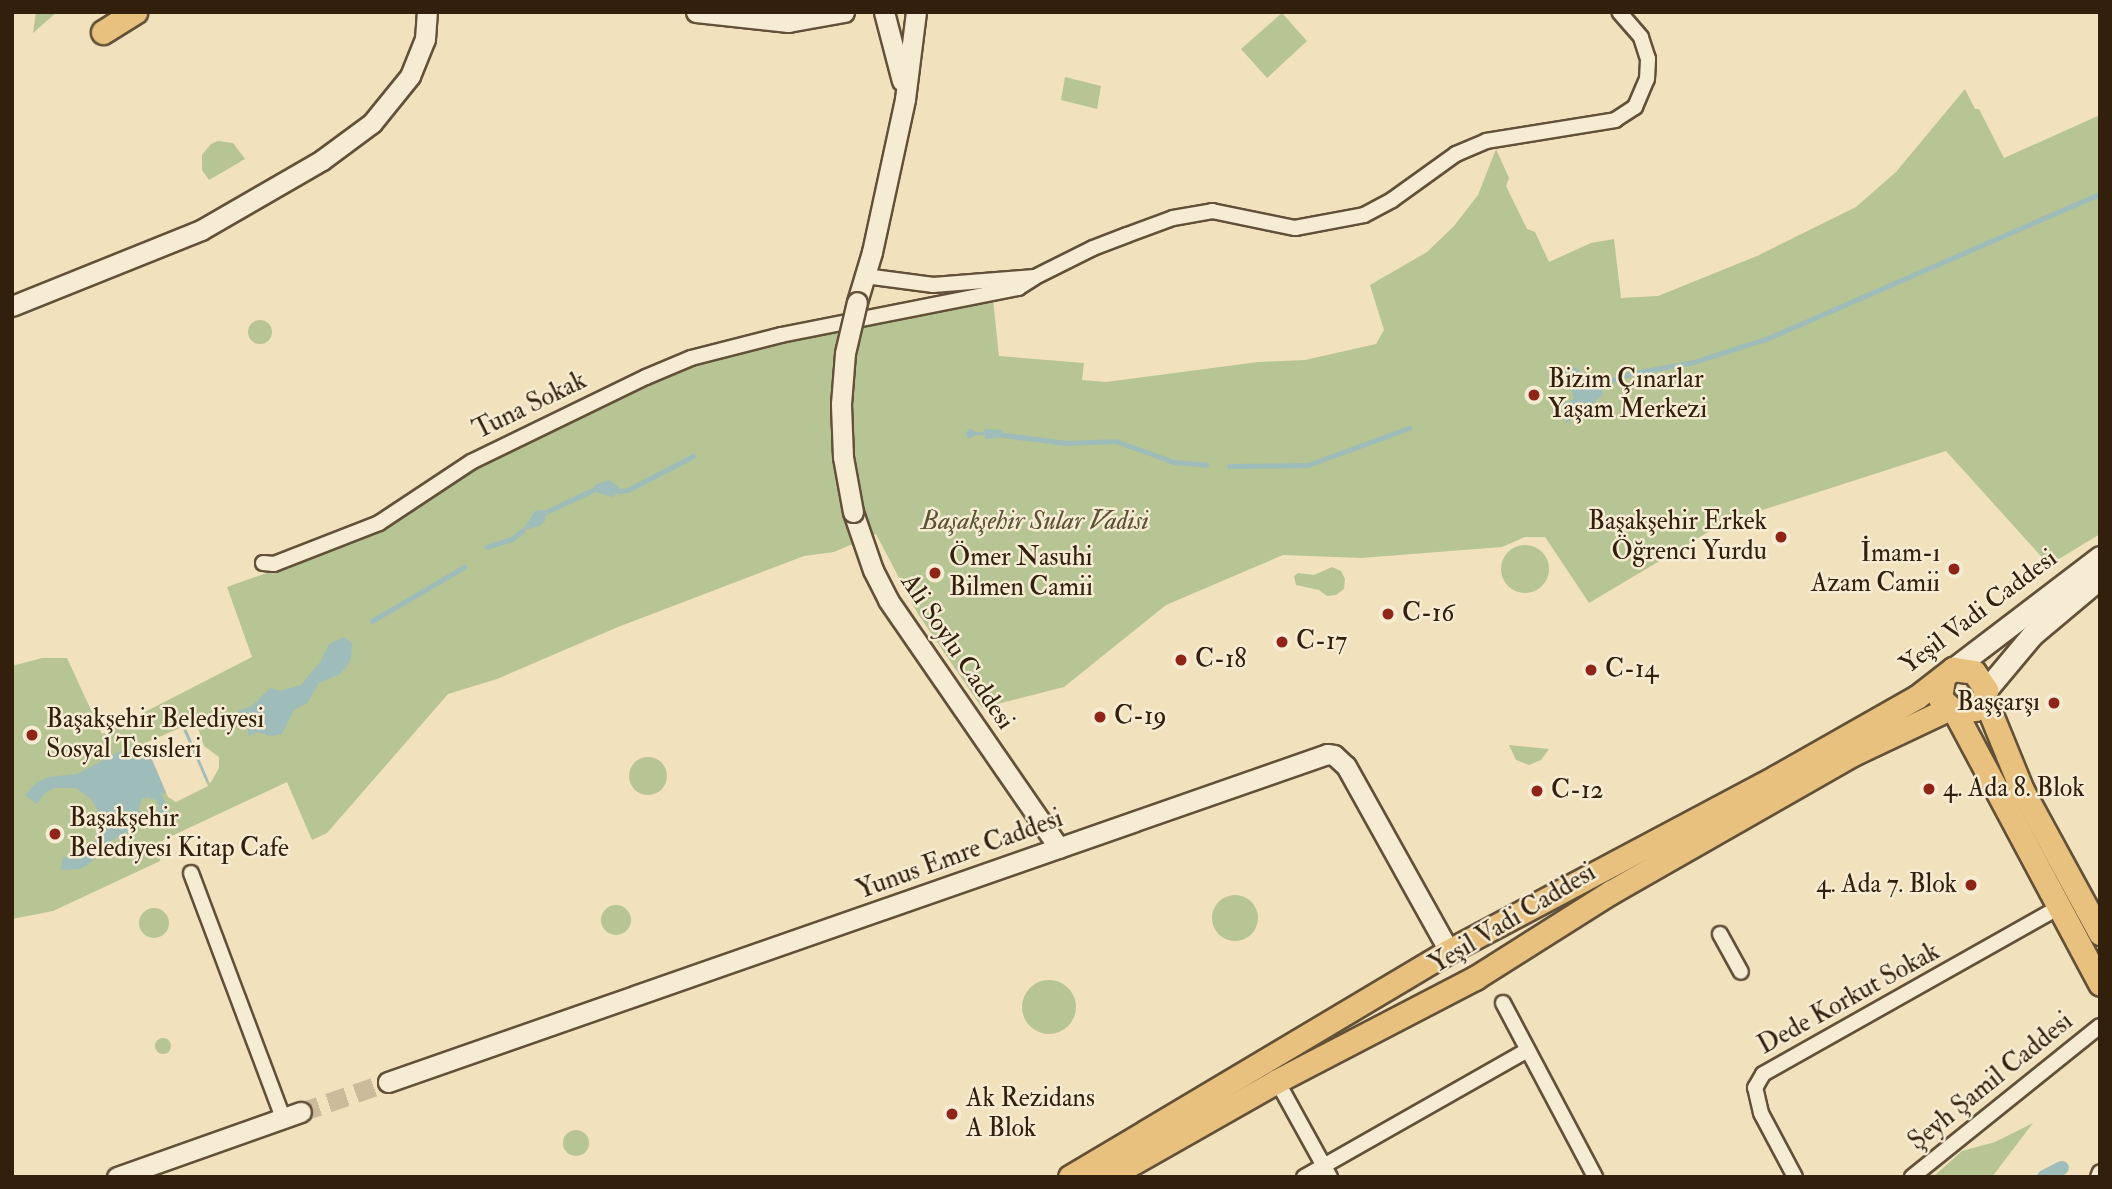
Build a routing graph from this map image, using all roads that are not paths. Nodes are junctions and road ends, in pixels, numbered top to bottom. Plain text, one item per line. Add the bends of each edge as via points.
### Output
1 (135, 12) edge
2 (427, 12) edge
3 (696, 12) edge
4 (792, 12) edge
5 (844, 12) edge
6 (884, 12) edge
7 (916, 12) edge
8 (1619, 12) edge
9 (768, 22) junction
10 (103, 32) dead end
11 (905, 99) junction
12 (865, 276) junction
13 (1035, 277) junction
14 (12, 306) edge
15 (2100, 557) edge
16 (262, 564) dead end
17 (2100, 578) edge
18 (1948, 674) junction
19 (1985, 694) junction
20 (1951, 710) junction
21 (1059, 848) junction
22 (191, 873) dead end
23 (2058, 908) junction
24 (2100, 933) edge
25 (1720, 934) dead end
26 (1449, 951) junction
27 (1741, 972) dead end
28 (1469, 981) junction
29 (2100, 984) edge
30 (1503, 1003) dead end
31 (2100, 1026) edge
32 (1528, 1050) junction
33 (1277, 1081) junction
34 (388, 1082) tunnel mouth
35 (292, 1115) joint
36 (1327, 1171) edge
37 (2100, 1172) edge
38 (1108, 1176) edge
39 (117, 1177) edge
40 (1070, 1177) edge
41 (1304, 1177) edge
42 (1595, 1177) edge
43 (1796, 1177) edge
44 (1912, 1177) edge
45 (2098, 1177) edge

1 - 10 main road
2 - 14 street via 425,39 410,76 372,123 322,160 201,230
3 - 9 street
4 - 9 street
5 - 9 street
6 - 11 street, Ali Soylu Caddesi
7 - 11 street, Ali Soylu Caddesi
8 - 13 street, Tuna Sokak via 1641,37 1648,59 1647,79 1635,107 1615,120 1486,141 1456,153 1364,215 1294,228 1212,211 1173,218 1093,248
11 - 12 street, Ali Soylu Caddesi
12 - 13 street via 933,285
12 - 21 street, Ali Soylu Caddesi, bridge via 845,353 841,404 843,457 853,512 888,600
13 - 16 street, Tuna Sokak via 1018,288 993,294 833,323 691,358 471,461 379,523 296,557
15 - 18 main road, Yeşil Vadi Caddesi
17 - 19 main road, Yeşil Vadi Caddesi via 2032,635
18 - 19 main road via 1974,672
18 - 20 main road via 1939,691
18 - 26 main road, Yeşil Vadi Caddesi via 1917,697 1766,782
19 - 20 main road via 1975,709
19 - 24 main road via 2022,790
20 - 23 main road
20 - 28 main road, Yeşil Vadi Caddesi via 1853,754 1611,892
21 - 26 street, Yunus Emre Caddesi via 1310,758 1334,755 1346,766
21 - 34 street, Yunus Emre Caddesi
22 - 35 street
23 - 29 main road
23 - 43 street, Dede Korkut Sokak via 1762,1074 1755,1088 1761,1113
25 - 27 street
26 - 28 main road via 1440,967 1443,977 1452,984
26 - 28 main road via 1466,948 1475,955 1479,966
26 - 40 main road, Yeşil Vadi Caddesi
28 - 33 main road, Yeşil Vadi Caddesi
30 - 32 street
31 - 44 street, Şeyh Şamil Caddesi
32 - 36 street
32 - 42 street
33 - 36 street
33 - 38 main road, Yeşil Vadi Caddesi
35 - 39 street
36 - 41 street
37 - 45 street

